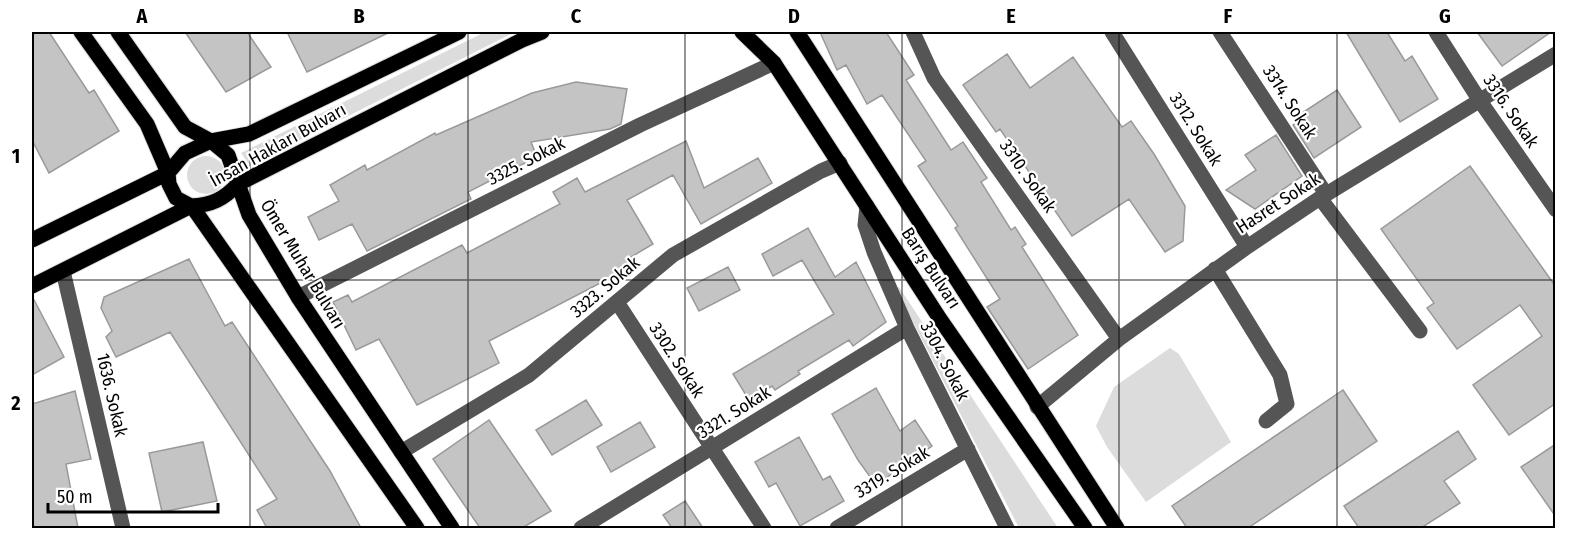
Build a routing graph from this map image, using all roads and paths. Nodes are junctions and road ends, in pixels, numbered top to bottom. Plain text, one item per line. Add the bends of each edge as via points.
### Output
1 (81, 32) edge
2 (118, 32) edge
3 (459, 32) edge
4 (542, 32) edge
5 (742, 32) edge
6 (797, 32) edge
7 (913, 32) edge
8 (1112, 32) edge
9 (1220, 32) edge
10 (1436, 32) edge
11 (1556, 54) edge
12 (774, 63) junction
13 (1480, 101) junction
14 (212, 141) junction
15 (840, 163) junction
16 (168, 173) junction
17 (238, 184) junction
18 (1323, 196) junction
19 (191, 206) junction
20 (867, 206) junction
21 (1556, 210) edge
22 (32, 240) edge
23 (1247, 246) junction
24 (1215, 269) junction
25 (63, 271) junction
26 (32, 286) edge
27 (298, 297) junction
28 (617, 302) junction
29 (907, 328) junction
30 (1420, 331) dead end
31 (1119, 339) junction
32 (1037, 407) junction
33 (1266, 421) dead end
34 (711, 448) junction
35 (968, 449) junction
36 (401, 452) junction
37 (123, 528) edge
38 (417, 528) edge
39 (452, 528) edge
40 (581, 528) edge
41 (764, 528) edge
42 (837, 528) edge
43 (1007, 528) edge
44 (1085, 528) edge
45 (1117, 528) edge

1 - 16 main road via 147,124
2 - 14 main road, Ömer Muhar Bulvarı via 185,127
3 - 14 main road, İnsan Hakları Bulvarı via 249,134
4 - 17 main road, İnsan Hakları Bulvarı
5 - 12 main road, Barış Bulvarı
6 - 32 main road, Barış Bulvarı
7 - 31 street, 3310. Sokak via 934,78
8 - 23 street, 3312. Sokak
9 - 18 street, 3314. Sokak
10 - 13 street, 3316. Sokak
11 - 13 street, Hasret Sokak
12 - 15 main road, Barış Bulvarı
12 - 27 street, 3325. Sokak via 640,125
13 - 18 street, Hasret Sokak
13 - 21 street, 3316. Sokak
14 - 16 main road, İnsan Hakları Bulvarı via 184,153
14 - 17 main road, Ömer Muhar Bulvarı via 228,155
15 - 20 main road, Barış Bulvarı
15 - 28 street, 3323. Sokak via 674,255
16 - 19 main road via 176,198
16 - 22 main road, İnsan Hakları Bulvarı
17 - 19 main road, İnsan Hakları Bulvarı via 226,197 207,205
17 - 27 main road, Ömer Muhar Bulvarı via 249,215
18 - 23 street, Hasret Sokak
18 - 30 street, 3314. Sokak
19 - 25 main road, İnsan Hakları Bulvarı
19 - 38 main road
20 - 29 street, 3304. Sokak via 865,225 873,252
20 - 44 main road, Barış Bulvarı
23 - 24 street, Hasret Sokak
24 - 31 street, Hasret Sokak
24 - 33 street via 1280,375 1287,404
25 - 26 main road, İnsan Hakları Bulvarı
25 - 37 street, 1636. Sokak
27 - 36 main road, Ömer Muhar Bulvarı
28 - 34 street, 3302. Sokak
28 - 36 street, 3323. Sokak via 529,375
29 - 34 street, 3321. Sokak
29 - 35 street, 3304. Sokak
31 - 32 street, Hasret Sokak
32 - 45 main road, Barış Bulvarı
34 - 40 street, 3321. Sokak
34 - 41 street, 3302. Sokak
35 - 42 street, 3319. Sokak
35 - 43 street, 3304. Sokak
36 - 39 main road, Ömer Muhar Bulvarı

